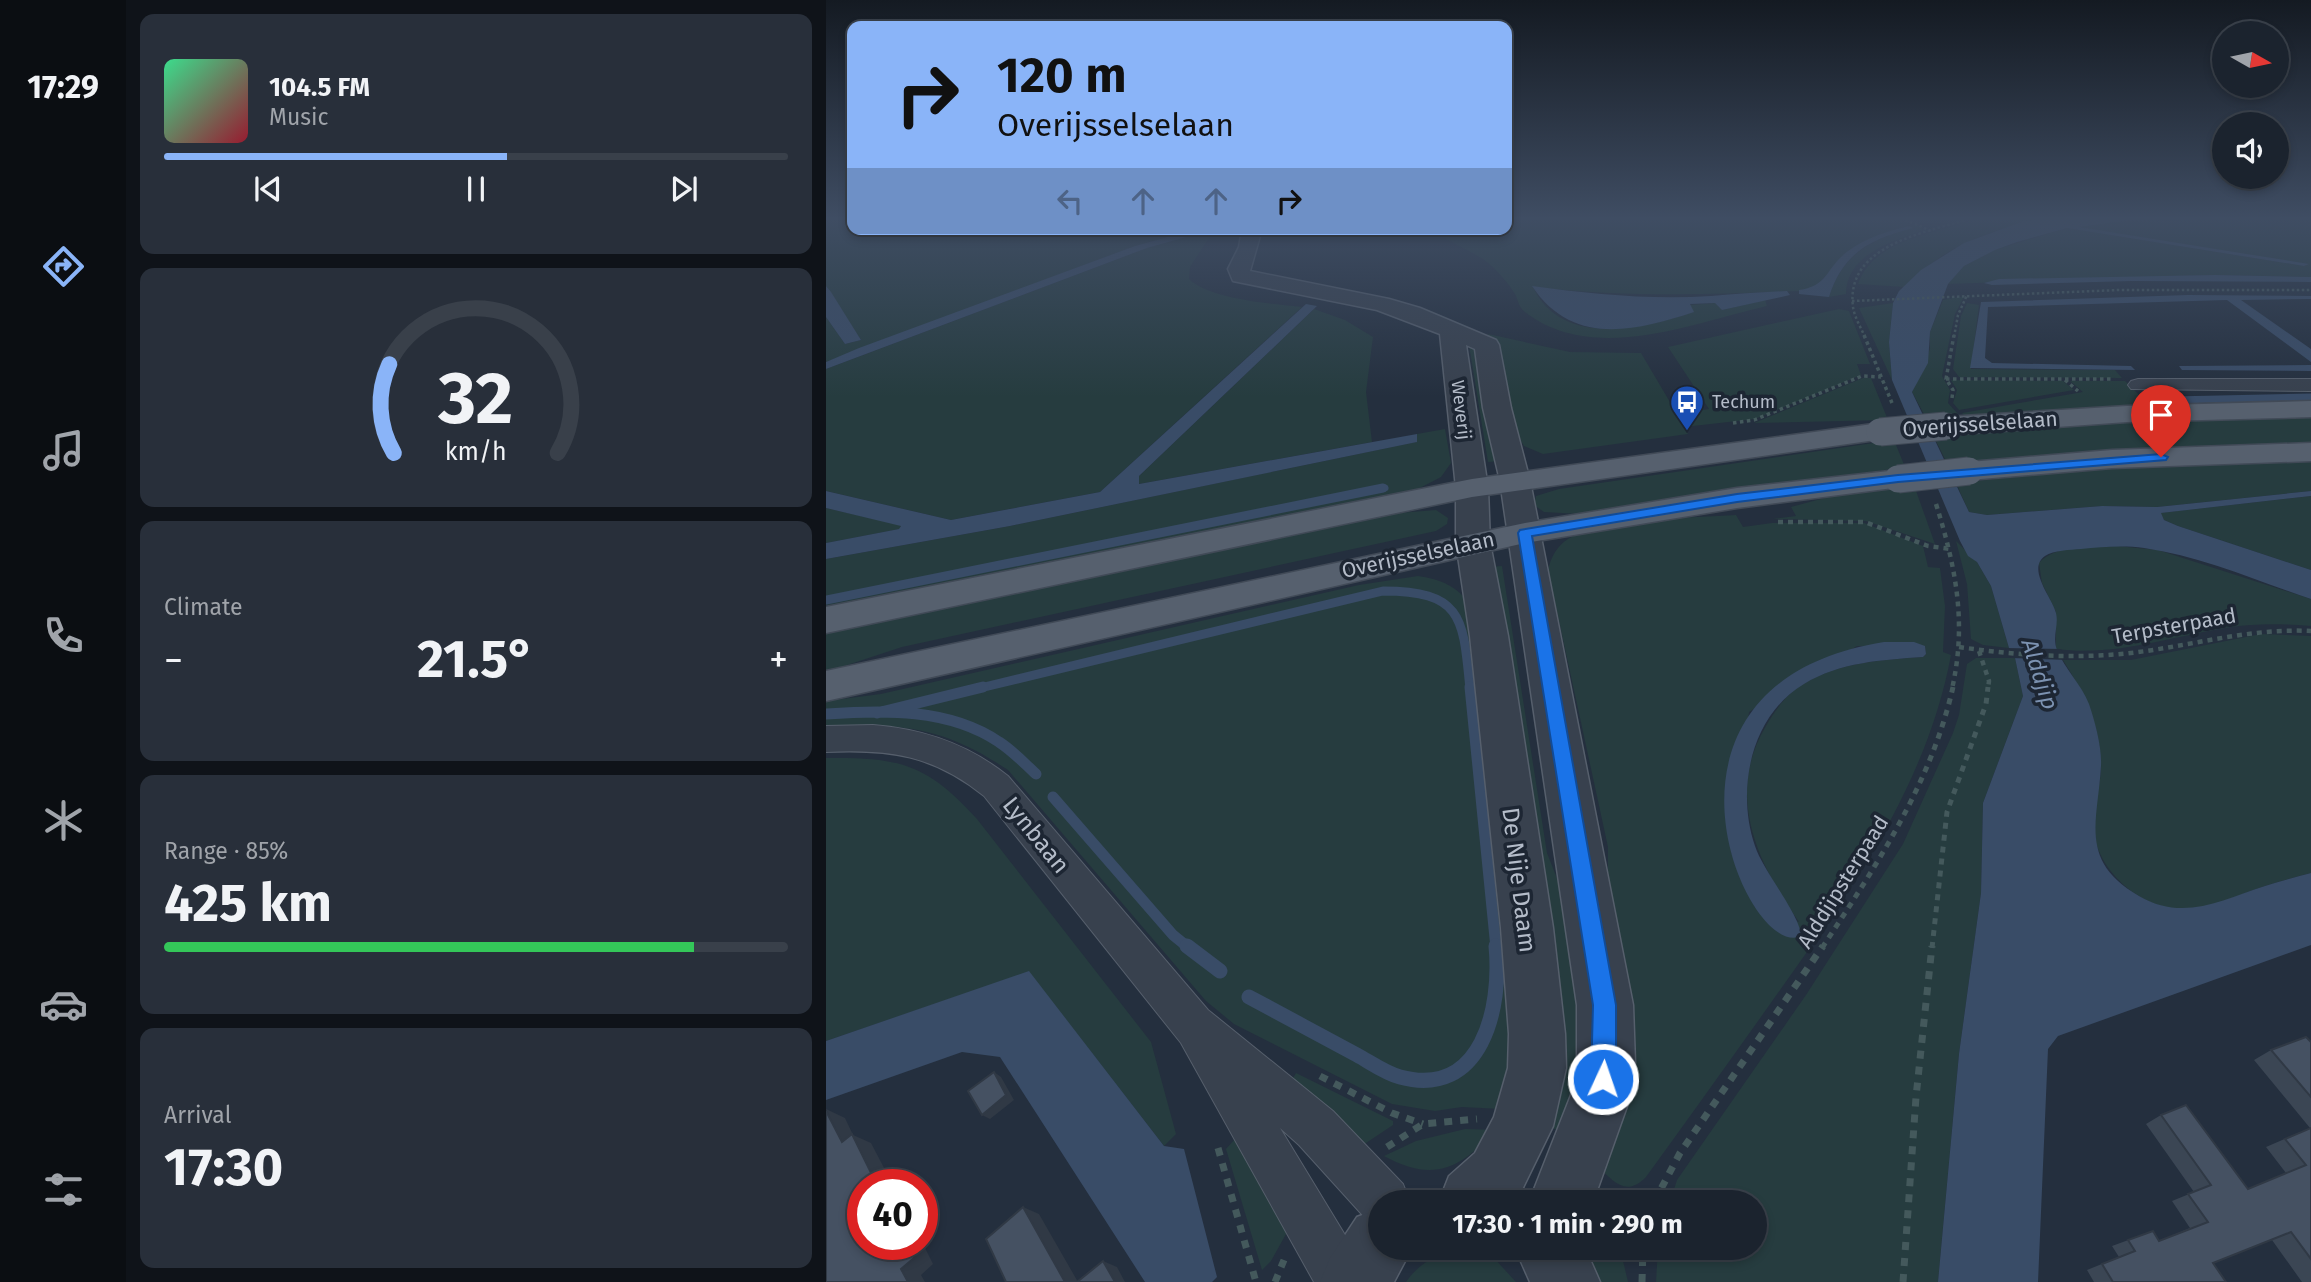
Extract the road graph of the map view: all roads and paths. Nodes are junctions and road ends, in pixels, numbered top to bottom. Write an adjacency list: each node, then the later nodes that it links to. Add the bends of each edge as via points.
1 (1250, 278): 6 (street, via 1381,304)
2 (1856, 278): 5 (path)
3 (2311, 290): 4 (path)
4 (1967, 295): 5 (path); 8 (path, via 1958,315)
5 (1852, 300): 7 (path)
6 (1452, 332): 16 (street, Weverij, via 1487,345); 17 (street, Weverij)
7 (1881, 377): 13 (path, via 1862,376 1754,420); 14 (path)
8 (1946, 379): 9 (path, via 2127,379); 12 (path, via 1953,390)
9 (2138, 385): 10 (street)
10 (2311, 385)
11 (2311, 408): 12 (main road, Overijsselselaan)
12 (1948, 415): 14 (main road, Overijsselselaan, bridge)
13 (1733, 423)
14 (1889, 423): 16 (main road, Overijsselselaan)
15 (2311, 452): 20 (main road, Overijsselselaan, bridge, via 2112,459 1969,471 1737,498)
16 (1515, 481): 17 (main road, Overijsselselaan); 20 (street, Weverij)
17 (1472, 488): 21 (street, Weverij); 23 (main road, Overijsselselaan)
18 (1933, 497): 22 (path, Alddjipsterpaad)
19 (1770, 522): 22 (path, via 1866,522 1928,546)
20 (1525, 533): 21 (main road, Overijsselselaan); 33 (street, via 1605,1005 1606,1063 1601,1095)
21 (1473, 543): 27 (main road, Overijsselselaan); 32 (street, De Nije Daam, via 1489,636 1537,1034 1537,1068 1522,1126 1498,1175)
22 (1951, 549): 25 (path, Alddjipsterpaad, via 1960,596)
23 (826, 620)
24 (2311, 631): 26 (path, Terpsterpaad, via 2252,629 2146,651 2073,656)
25 (1959, 648): 26 (path, Terpsterpaad); 34 (path, Alddjipsterpaad, via 1941,740 1894,839 1677,1158)
26 (1979, 651): 41 (path, via 1989,681 1986,704 1947,812 1916,1097)
27 (826, 686)
28 (826, 739): 29 (street, Lynbaan, via 914,741 975,767 996,786)
29 (1193, 1025): 31 (street, Lynbaan, via 1316,1128); 38 (street, Lynbaan)
30 (1217, 1144): 37 (path)
31 (1374, 1190)
32 (1482, 1190)
33 (1573, 1190)
34 (1660, 1190)
35 (1368, 1260): 39 (street)
36 (1643, 1260): 40 (path)
37 (1256, 1282)
38 (1343, 1282)
39 (1354, 1282)
40 (1642, 1282)
41 (1903, 1282)

